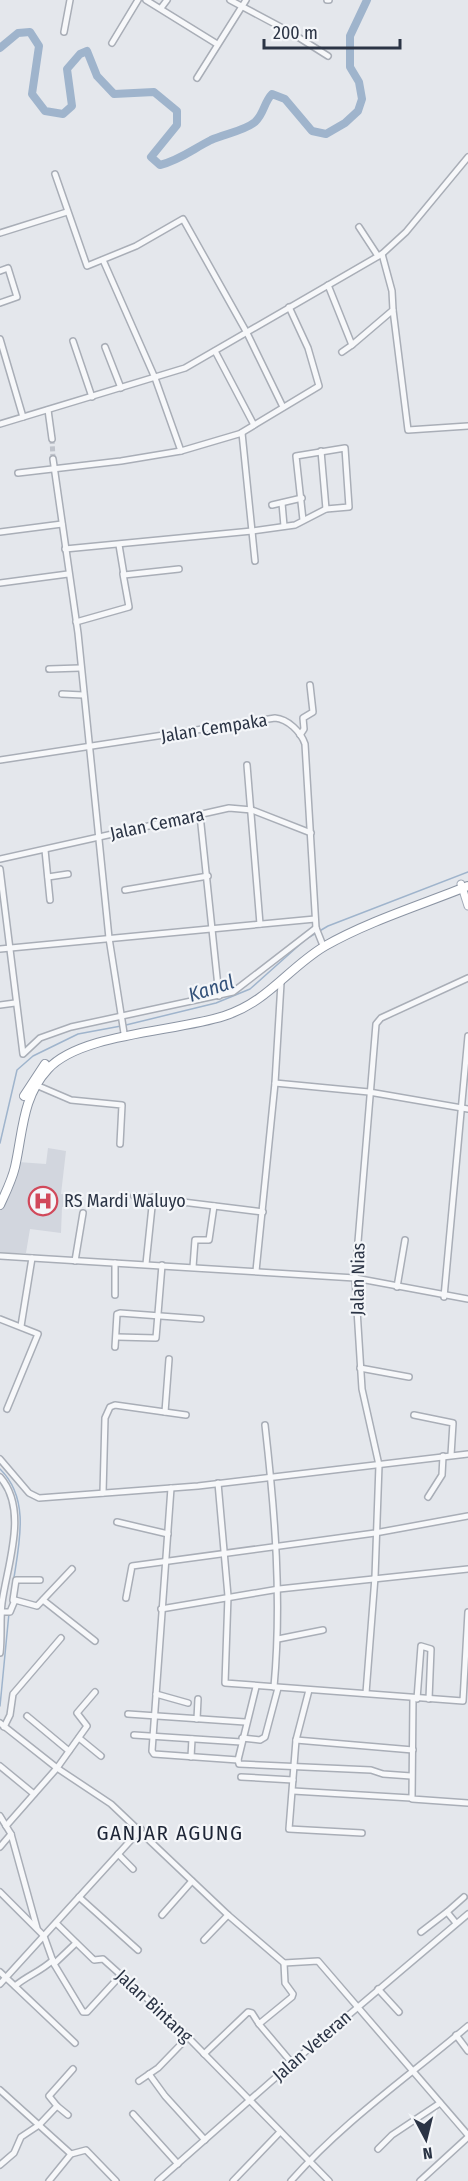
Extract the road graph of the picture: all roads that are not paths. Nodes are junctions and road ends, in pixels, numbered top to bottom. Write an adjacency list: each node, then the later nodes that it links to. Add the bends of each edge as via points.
1 (70, 0): 9 (street)
2 (138, 0): 10 (street)
3 (146, 0): 8 (street)
4 (167, 0): 8 (street)
5 (230, 0): 7 (street)
6 (246, 0): 7 (street)
7 (243, 7): 11 (street); 12 (street)
8 (161, 8): 11 (street)
9 (63, 32)
10 (112, 43)
11 (217, 44): 13 (street)
12 (328, 56)
13 (197, 78)
14 (468, 157): 19 (street, via 406,232)
15 (55, 174): 16 (street)
16 (67, 212): 18 (street); 20 (street, via 84,264)
17 (359, 227): 19 (street)
18 (0, 233)
19 (380, 255): 22 (street); 25 (street, via 392,291)
20 (103, 260): 26 (street, via 183,219); 33 (street)
21 (0, 271): 23 (street, via 8,268 17,297)
22 (328, 285): 24 (street); 29 (street)
23 (0, 303)
24 (289, 307): 26 (street); 36 (street, via 319,383)
25 (393, 310): 29 (street); 41 (street, via 408,430)
26 (246, 333): 31 (street); 36 (street)
27 (0, 339): 38 (street)
28 (73, 341): 35 (street)
29 (352, 345): 32 (street)
30 (105, 347): 34 (street)
31 (215, 351): 33 (street, via 185,368); 40 (street)
32 (342, 352)
33 (155, 378): 34 (street); 44 (street)
34 (121, 388): 35 (street)
35 (92, 397): 37 (street)
36 (283, 407): 40 (street)
37 (48, 410): 38 (street); 43 (street)
38 (23, 417): 39 (street)
39 (0, 424)
40 (254, 425): 42 (street)
41 (468, 426)
42 (241, 433): 44 (street); 56 (street)
43 (52, 439)
44 (181, 451): 47 (street)
45 (321, 451): 49 (street, via 295,456); 52 (street); 52 (street, via 347,450 351,506)
46 (53, 459): 47 (street)
47 (54, 468): 48 (street); 54 (street)
48 (18, 472)
49 (302, 498): 50 (street); 53 (street)
50 (282, 502): 51 (street); 55 (street)
51 (272, 505)
52 (326, 509): 53 (street)
53 (303, 520): 55 (street)
54 (62, 524): 57 (street); 59 (street)
55 (284, 526): 56 (street)
56 (252, 531): 58 (street); 60 (street)
57 (0, 532)
58 (119, 545): 59 (street); 63 (street)
59 (65, 549): 62 (street)
60 (255, 561)
61 (179, 569): 63 (street)
62 (68, 574): 64 (street); 65 (street)
63 (123, 574): 65 (street, via 129,607)
64 (0, 582)
65 (76, 622): 66 (street)
66 (80, 668): 67 (street); 70 (street)
67 (49, 669)
68 (310, 685): 71 (street, via 313,712 303,718)
69 (62, 694): 70 (street)
70 (83, 694): 72 (street)
71 (300, 735): 72 (street, Jalan Cempaka, via 287,721 275,718); 77 (street, via 305,744)
72 (91, 747): 73 (street, Jalan Cempaka); 78 (street)
73 (0, 760)
74 (247, 765): 75 (street)
75 (252, 810): 76 (street, Jalan Cemara, via 229,808); 77 (street, Jalan Cemara); 90 (street)
76 (200, 815): 78 (street, Jalan Cemara); 83 (street)
77 (311, 833): 89 (street)
78 (98, 837): 79 (street, Jalan Cemara); 93 (street)
79 (45, 850): 80 (street, Jalan Cemara); 84 (street)
80 (0, 859)
81 (0, 869): 95 (street)
82 (68, 874): 84 (street)
83 (208, 876): 86 (street); 91 (street)
84 (48, 877): 87 (street)
85 (465, 885): 88 (main road); 94 (highway); 98 (highway, via 343,937 314,954)
86 (125, 890)
87 (50, 900)
88 (468, 906)
89 (315, 919): 90 (street); 92 (street)
90 (260, 924): 91 (street)
91 (211, 929): 93 (street); 99 (street)
92 (316, 930): 94 (street); 99 (street, via 238,989)
93 (109, 938): 95 (street); 102 (street)
94 (322, 942): 104 (highway, via 264,991 243,1003)
95 (8, 948): 96 (street); 100 (street)
96 (0, 949)
97 (468, 978): 108 (street, Jalan Nias, via 377,1023)
98 (281, 983): 104 (highway, via 238,1011 203,1022); 106 (street)
99 (219, 996): 102 (street)
100 (15, 1003): 101 (street); 102 (street, via 23,1054 40,1038 53,1033)
101 (0, 1005)
102 (120, 1018): 103 (street)
103 (124, 1031): 104 (highway); 111 (highway, via 66,1048 37,1073 20,1108 10,1168)
104 (145, 1031): 107 (highway, via 69,1052 46,1070)
105 (468, 1036): 109 (street)
106 (275, 1083): 108 (street); 116 (street)
107 (36, 1085): 110 (street, via 71,1100 122,1105); 114 (highway, via 24,1114 12,1178)
108 (369, 1092): 109 (street); 127 (street, Jalan Nias)
109 (465, 1108): 130 (street)
110 (120, 1144)
111 (0, 1192)
112 (134, 1196): 113 (street)
113 (153, 1197): 115 (street); 123 (street)
114 (0, 1205)
115 (214, 1206): 116 (street); 125 (street, via 209,1239 195,1240)
116 (263, 1212): 126 (street)
117 (83, 1213): 121 (street)
118 (405, 1240): 128 (street)
119 (0, 1256): 120 (street)
120 (32, 1258): 121 (street); 135 (street)
121 (75, 1261): 122 (street)
122 (115, 1263): 123 (street); 129 (street)
123 (146, 1264): 124 (street)
124 (162, 1265): 125 (street); 132 (street)
125 (193, 1267): 126 (street)
126 (256, 1271): 127 (street)
127 (355, 1278): 128 (street); 139 (street, Jalan Nias)
128 (397, 1287): 130 (street)
129 (115, 1295)
130 (444, 1297): 131 (street)
131 (468, 1299)
132 (158, 1316): 133 (street); 136 (street, via 156,1339); 136 (street, via 120,1312)
133 (201, 1318)
134 (0, 1319): 135 (street)
135 (21, 1326): 141 (street, via 39,1334)
136 (117, 1337): 137 (street)
137 (115, 1347)
138 (169, 1359): 142 (street)
139 (360, 1368): 140 (street); 150 (street, Jalan Nias)
140 (409, 1377)
141 (7, 1409)
142 (165, 1412): 143 (street); 155 (street, via 115,1406 107,1410)
143 (186, 1415)
144 (414, 1415): 147 (street, via 453,1423)
145 (265, 1425): 152 (street)
146 (468, 1454): 147 (street)
147 (451, 1455): 148 (street)
148 (443, 1456): 150 (street); 156 (street, via 442,1475)
149 (0, 1459): 155 (street, via 36,1497)
150 (379, 1465): 152 (street); 159 (street, Jalan Nias)
151 (0, 1477): 174 (street, via 9,1491 13,1517)
152 (271, 1477): 153 (street); 161 (street)
153 (218, 1483): 154 (street); 162 (street)
154 (171, 1488): 155 (street); 160 (street)
155 (103, 1493)
156 (428, 1497)
157 (468, 1516): 159 (street)
158 (117, 1522): 160 (street)
159 (375, 1533): 161 (street); 166 (street, Jalan Nias)
160 (168, 1534): 163 (street)
161 (278, 1546): 162 (street); 168 (street)
162 (226, 1554): 163 (street); 169 (street)
163 (166, 1562): 170 (street, via 130,1566); 173 (street)
164 (72, 1569): 172 (street)
165 (468, 1569): 166 (street)
166 (375, 1577): 168 (street); 187 (street, Jalan Nias)
167 (40, 1580): 171 (street, via 16,1580)
168 (279, 1589): 169 (street); 179 (street)
169 (228, 1596): 173 (street); 183 (street, via 224,1682)
170 (126, 1598)
171 (13, 1600): 172 (street, via 36,1607); 174 (street)
172 (43, 1600): 181 (street)
173 (161, 1609): 188 (street)
174 (4, 1612): 176 (street)
175 (468, 1612): 180 (street)
176 (1, 1625): 182 (street)
177 (323, 1630): 179 (street)
178 (61, 1638): 198 (street, via 13,1694 10,1715)
179 (278, 1639): 184 (street)
180 (467, 1639): 191 (street, via 464,1701)
181 (94, 1641)
182 (0, 1653)
183 (256, 1687): 184 (street); 197 (street)
184 (276, 1688): 185 (street); 203 (street, via 265,1737)
185 (309, 1690): 187 (street); 204 (street)
186 (95, 1692): 201 (street, via 78,1712 87,1725)
187 (366, 1693): 189 (street)
188 (156, 1694): 192 (street); 195 (street)
189 (415, 1698): 191 (street); 191 (street, via 421,1646 431,1649); 205 (street)
190 (198, 1699): 196 (street)
191 (429, 1699)
192 (188, 1703)
193 (128, 1714): 195 (street)
194 (27, 1716): 206 (street)
195 (154, 1716): 196 (street); 200 (street)
196 (197, 1719): 197 (street)
197 (245, 1722): 203 (street)
198 (2, 1725): 212 (street)
199 (134, 1734): 200 (street)
200 (153, 1735): 202 (street); 208 (street, via 153,1754)
201 (79, 1737): 206 (street); 207 (street)
202 (192, 1739): 203 (street); 208 (street)
203 (242, 1740): 209 (street)
204 (296, 1740): 205 (street); 211 (street)
205 (413, 1750): 213 (street)
206 (69, 1751): 212 (street)
207 (101, 1756)
208 (191, 1757): 209 (street)
209 (238, 1760): 211 (street, via 247,1766)
210 (0, 1766): 217 (street)
211 (294, 1767): 213 (street); 215 (street)
212 (57, 1768): 217 (street); 222 (street, via 107,1800)
213 (411, 1776): 218 (street)
214 (241, 1778): 215 (street)
215 (293, 1780): 216 (street)
216 (293, 1791): 218 (street); 223 (street, via 291,1830)
217 (34, 1794): 221 (street)
218 (411, 1798): 219 (street)
219 (468, 1803)
220 (0, 1816): 221 (street)
221 (6, 1826): 224 (street)
222 (141, 1829): 226 (street); 228 (street)
223 (362, 1833)
224 (11, 1834): 225 (street); 238 (street)
225 (0, 1847)
226 (118, 1854): 227 (street); 230 (street)
227 (133, 1869)
228 (192, 1881): 234 (street); 235 (street)
229 (0, 1892): 238 (street)
230 (79, 1897): 236 (street); 243 (street)
231 (464, 1898): 232 (street)
232 (447, 1912): 237 (street); 239 (street)
233 (468, 1914): 237 (street, Jalan Veteran)
234 (162, 1915)
235 (228, 1915): 241 (street); 245 (street)
236 (56, 1923): 240 (street); 242 (street, Jalan Bintang)
237 (456, 1923): 251 (street, Jalan Veteran)
238 (37, 1928): 240 (street)
239 (421, 1932)
240 (44, 1936): 244 (street); 248 (street)
241 (204, 1940)
242 (76, 1943): 244 (street); 247 (street, Jalan Bintang, via 94,1960 104,1959)
243 (138, 1950)
244 (53, 1962): 247 (street, via 84,2012); 250 (street)
245 (284, 1963): 252 (street, via 318,1961); 254 (street, via 285,1983 293,1996)
246 (0, 1971): 248 (street)
247 (121, 1975): 257 (street, Jalan Bintang)
248 (6, 1978): 249 (street); 250 (street)
249 (0, 1984)
250 (15, 1986): 258 (street)
251 (378, 1989): 252 (street, Jalan Veteran); 253 (street)
252 (358, 2006): 261 (street, Jalan Veteran); 263 (street)
253 (399, 2012)
254 (259, 2024): 260 (street, via 248,2012); 261 (street)
255 (468, 2025): 256 (street)
256 (456, 2036): 259 (street); 263 (street)
257 (188, 2037): 260 (street, Jalan Bintang); 264 (street)
258 (75, 2043)
259 (468, 2051)
260 (204, 2054): 267 (street, Jalan Bintang)
261 (292, 2063): 267 (street, Jalan Veteran)
262 (73, 2069): 269 (street, via 49,2096)
263 (413, 2072): 268 (street); 278 (street, via 361,2111)
264 (149, 2074): 265 (street); 275 (street)
265 (139, 2081)
266 (0, 2090): 272 (street)
267 (249, 2100): 273 (street, Jalan Bintang); 275 (street, Jalan Veteran)
268 (440, 2103): 274 (street); 276 (street)
269 (57, 2106): 271 (street); 272 (street)
270 (133, 2114): 279 (street)
271 (68, 2115)
272 (39, 2125): 277 (street); 280 (street, via 21,2137 14,2153)
273 (280, 2132): 278 (street, Jalan Bintang); 284 (street)
274 (468, 2136): 287 (street)
275 (205, 2140): 279 (street, Jalan Veteran)
276 (378, 2149)
277 (71, 2154): 281 (street); 282 (street, via 90,2151)
278 (309, 2160): 285 (street); 286 (street, Jalan Bintang)
279 (178, 2164): 283 (street, Jalan Veteran)
280 (0, 2165)
281 (50, 2181)
282 (116, 2181)
283 (159, 2181)
284 (233, 2181)
285 (291, 2181)
286 (329, 2181)
287 (420, 2181)

